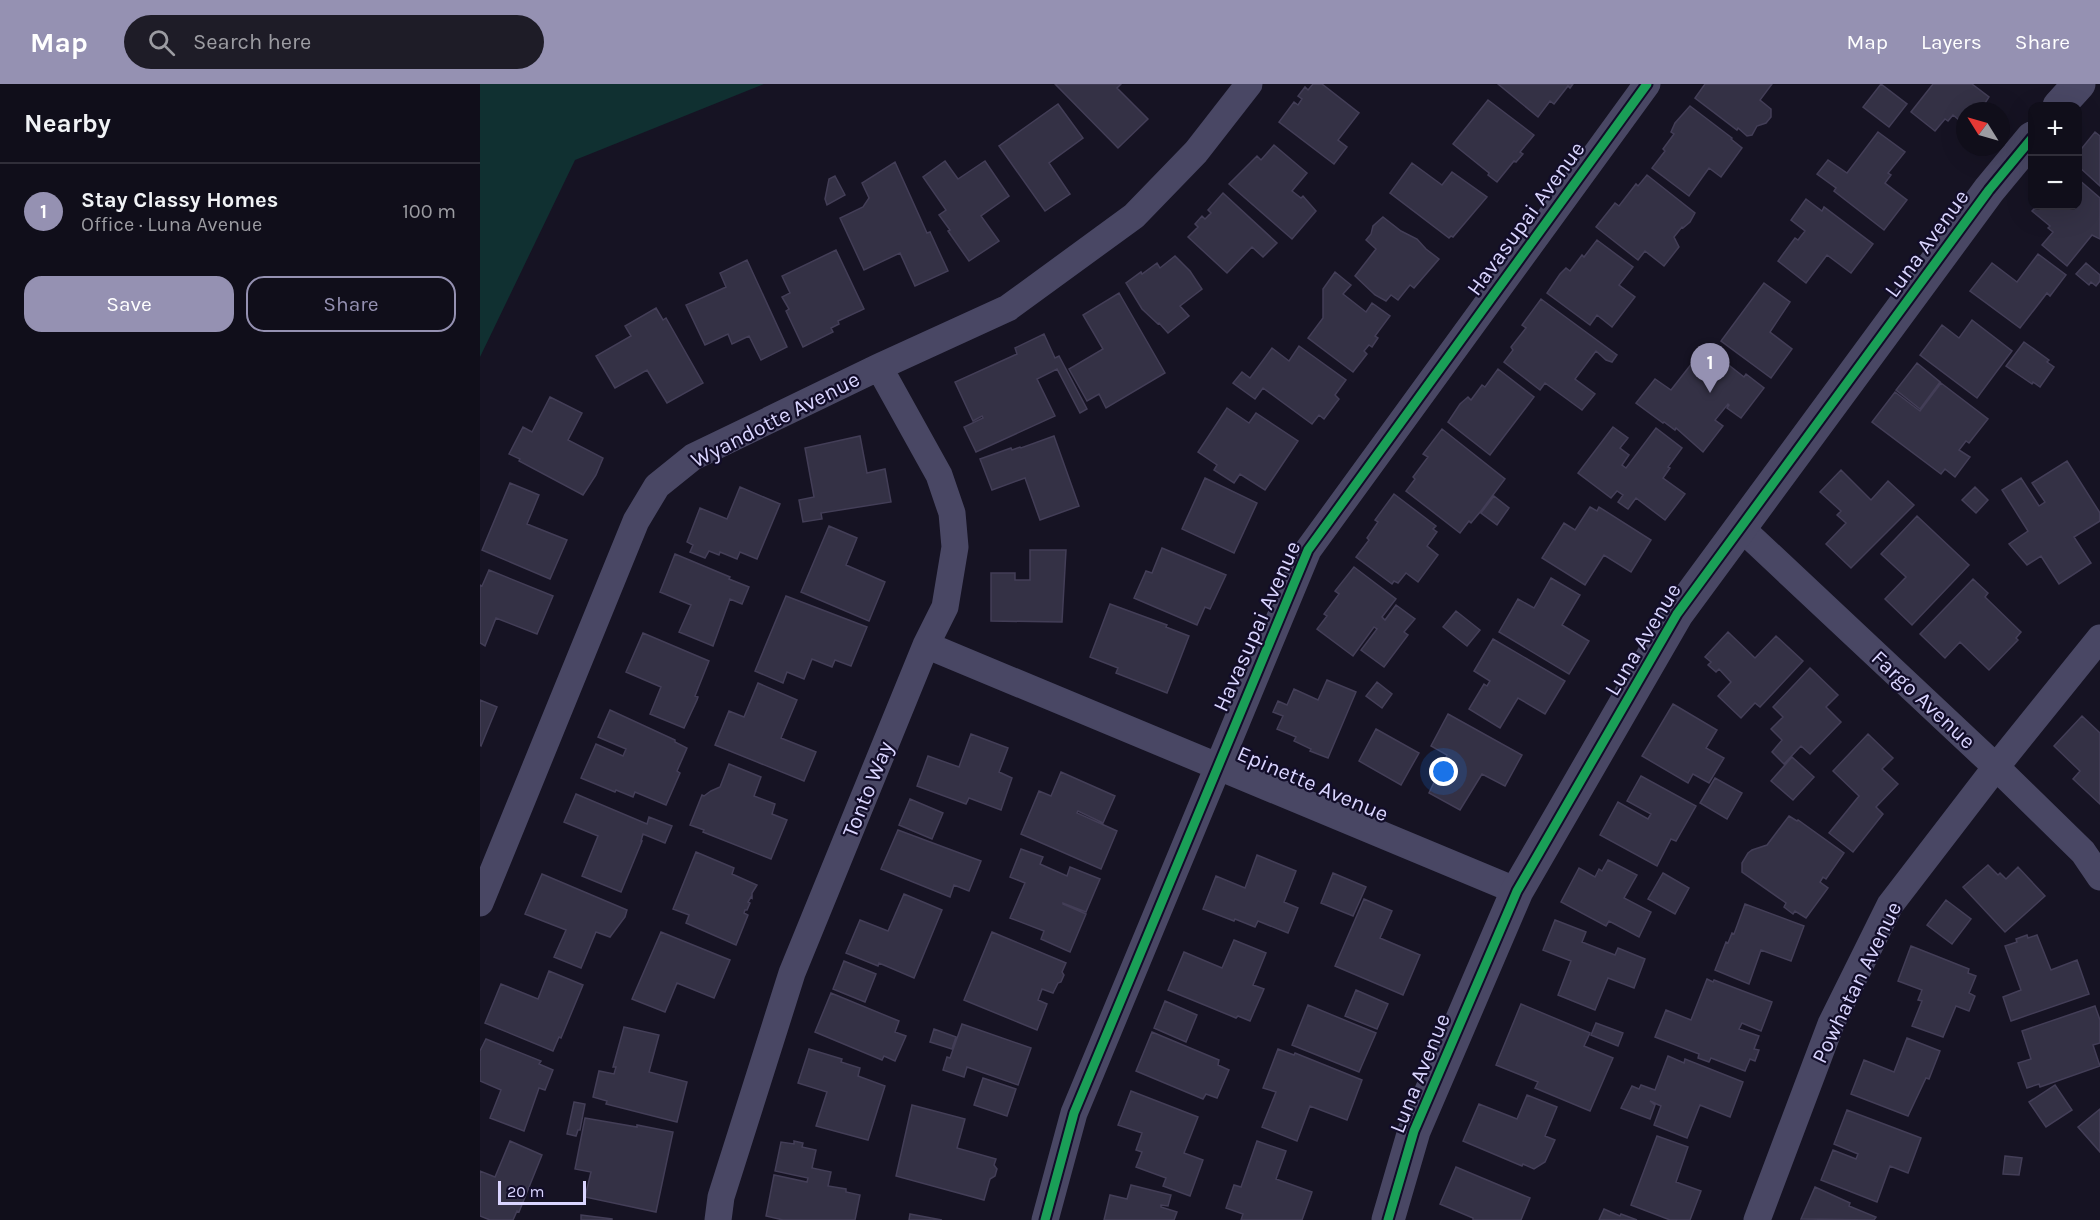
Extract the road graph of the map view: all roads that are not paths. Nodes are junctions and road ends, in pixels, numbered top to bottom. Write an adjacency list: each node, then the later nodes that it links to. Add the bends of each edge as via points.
1 (1250, 84): 6 (street, Wyandotte Avenue, via 1196,152 1134,216 1008,308)
2 (1647, 84): 10 (street, Havasupai Avenue, via 1308,550)
3 (2079, 84): 4 (street)
4 (2063, 102)
5 (2028, 143): 7 (street, Luna Avenue)
6 (879, 366): 9 (street, Tonto Way, via 939,475 952,513 955,547 945,607); 14 (street, Wyandotte Avenue, via 693,457 657,486 636,521)
7 (1740, 527): 11 (street, Fargo Avenue); 13 (street, Luna Avenue, via 1677,614)
8 (2100, 638): 11 (street, Powhatan Avenue)
9 (926, 645): 10 (street, Epinette Avenue); 15 (street, Tonto Way, via 792,973)
10 (1217, 764): 13 (street, Epinette Avenue); 16 (street, Havasupai Avenue, via 1074,1113)
11 (1996, 767): 12 (street, Fargo Avenue, via 2083,852); 18 (street, Powhatan Avenue, via 1890,905 1831,1024)
12 (2100, 877)
13 (1517, 891): 17 (street, Luna Avenue, via 1414,1131)
14 (480, 903)
15 (718, 1220)
16 (1045, 1220)
17 (1388, 1220)
18 (1757, 1220)

